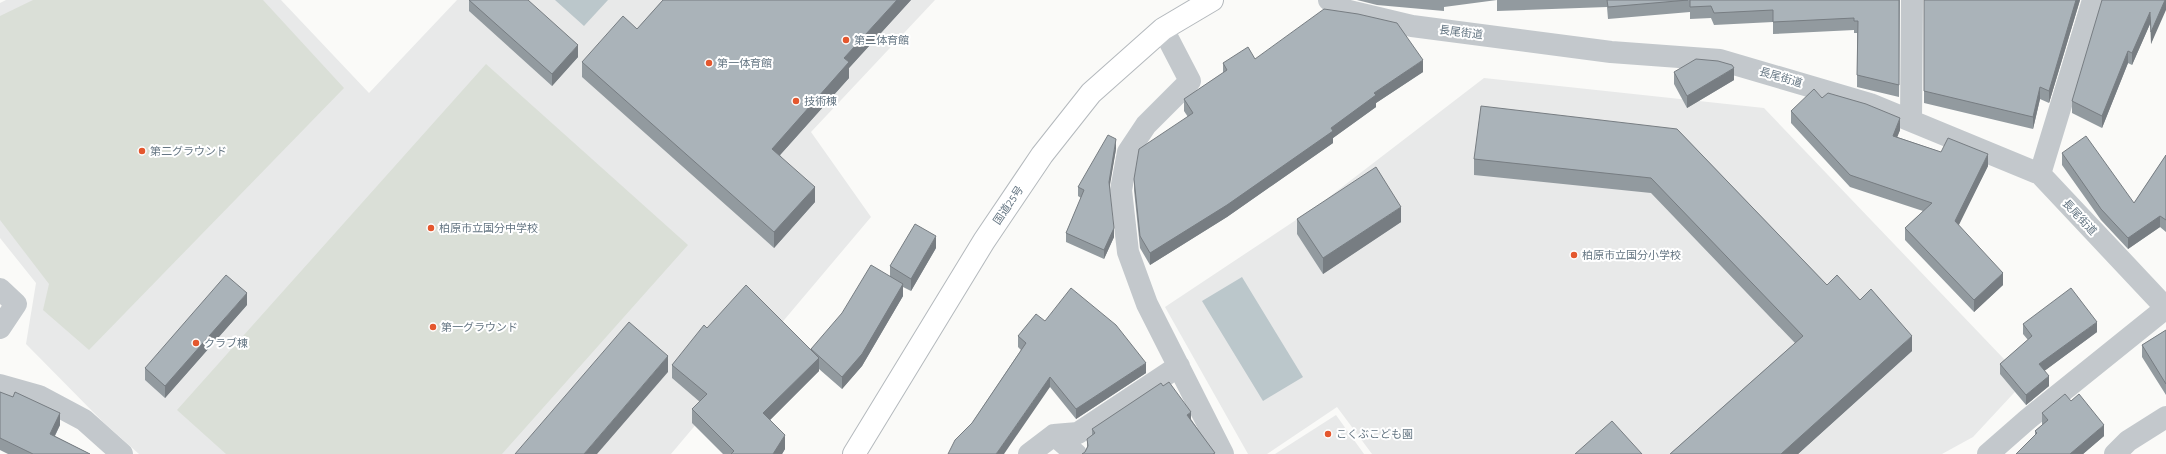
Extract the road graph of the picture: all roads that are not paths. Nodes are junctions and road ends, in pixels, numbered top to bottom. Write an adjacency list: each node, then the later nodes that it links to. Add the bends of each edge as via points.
1 (1212, 0): 5 (highway, 国道25号)
2 (1329, 0): 6 (street, 長尾街道, via 1341,9 1412,26 1611,52 1720,60 1870,104)
3 (1912, 0): 6 (street)
4 (2093, 0): 7 (street)
5 (1163, 29): 11 (street, via 1190,81 1146,125 1128,152 1121,190 1128,252 1147,304); 18 (highway, 国道25号, via 1091,93 1042,155 984,241)
6 (1911, 120): 7 (street, 長尾街道)
7 (2040, 174): 9 (street, 長尾街道)
8 (0, 289): 10 (street, via 16,304)
9 (2166, 308): 22 (street)
10 (0, 328)
11 (1178, 366): 15 (street, via 1078,433); 21 (street)
12 (0, 385): 14 (street, via 39,396)
13 (2166, 417): 23 (street, via 2128,441)
14 (84, 420): 16 (street); 17 (street)
15 (1054, 434): 19 (street); 20 (street)
16 (104, 454)
17 (122, 454)
18 (854, 454)
19 (1029, 454)
20 (1076, 454)
21 (1223, 454)
22 (1988, 454)
23 (2115, 454)

